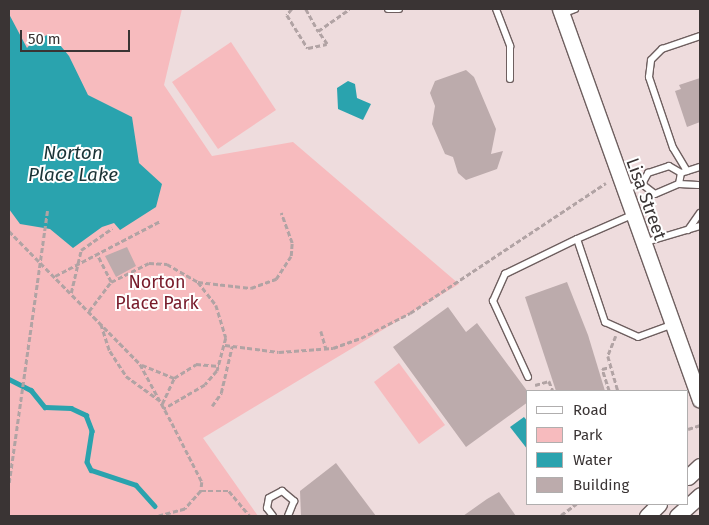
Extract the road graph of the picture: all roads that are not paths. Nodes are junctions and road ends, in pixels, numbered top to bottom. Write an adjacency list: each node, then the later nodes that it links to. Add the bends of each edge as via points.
1 (388, 9): 2 (lane)
2 (399, 9)
3 (496, 9): 6 (lane, via 510,46)
4 (566, 11): 12 (street, Lisa Street)
5 (700, 36): 8 (lane, via 662,50 651,60 648,77)
6 (510, 79)
7 (700, 167): 8 (lane)
8 (684, 172): 9 (lane, via 668,166 648,173); 10 (lane)
9 (642, 184): 10 (lane, via 655,194); 12 (lane)
10 (679, 184): 11 (lane)
11 (698, 185)
12 (622, 189): 14 (street, Lisa Street)
13 (700, 213): 16 (lane)
14 (632, 215): 17 (lane); 18 (street, Lisa Street)
15 (700, 227): 16 (lane)
16 (688, 230): 18 (lane)
17 (577, 239): 19 (lane, via 605,322 638,337); 20 (lane, via 505,274 494,301)
18 (642, 243): 19 (street, Lisa Street)
19 (671, 325): 21 (street, Lisa Street)
20 (528, 377)
21 (700, 400)
22 (700, 466): 23 (street)
23 (689, 477)
24 (700, 495): 29 (street)
25 (658, 505): 28 (street)
26 (273, 516): 27 (lane, via 267,508 269,498 282,491 294,501)
27 (288, 516)
28 (647, 516)
29 (677, 516)

